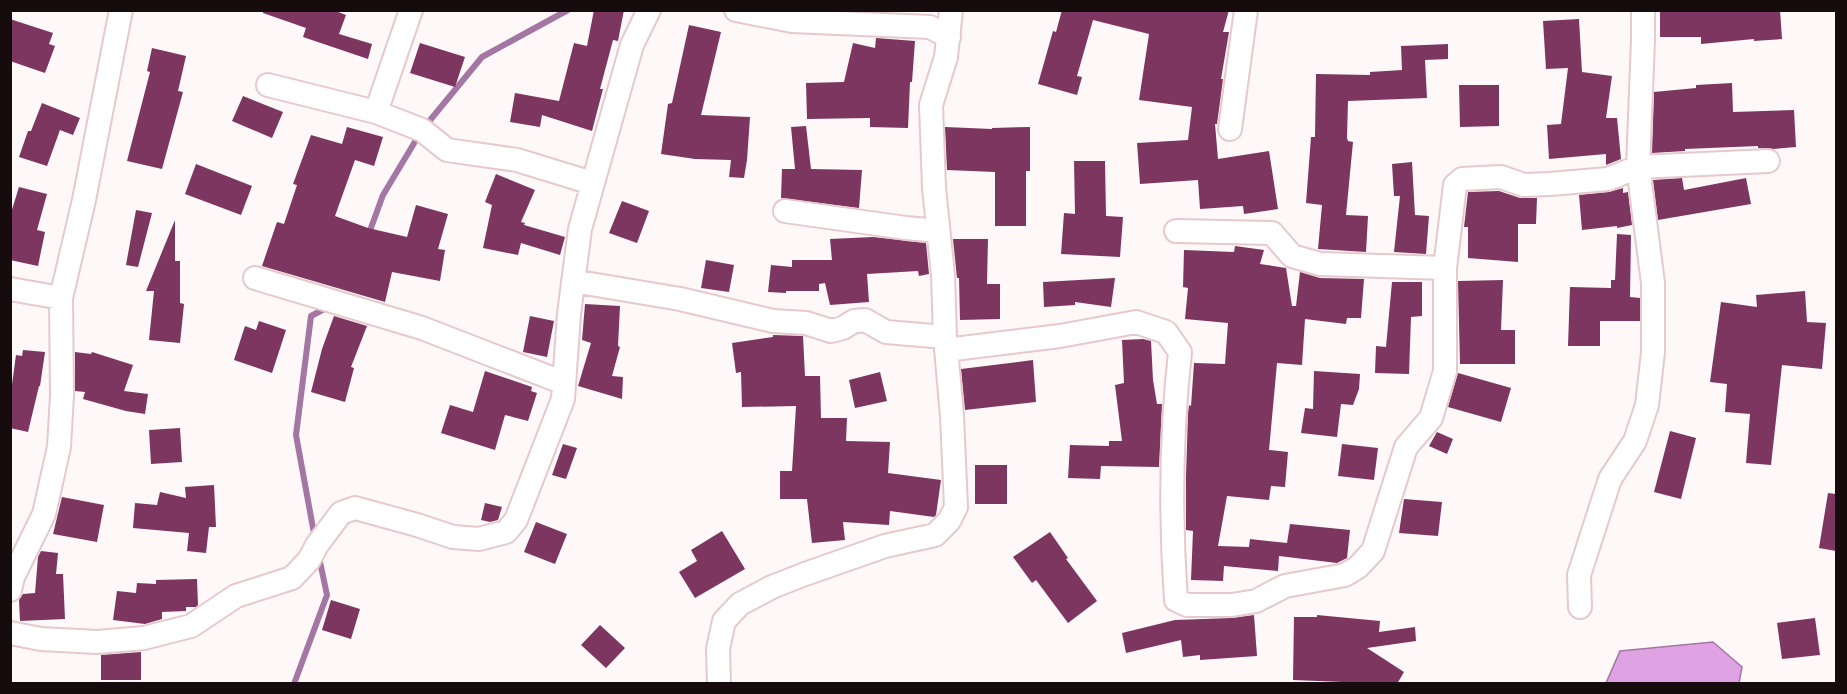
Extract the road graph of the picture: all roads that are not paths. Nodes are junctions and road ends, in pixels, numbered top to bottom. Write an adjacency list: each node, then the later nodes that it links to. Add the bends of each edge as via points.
1 (121, 10): 22 (street)
2 (411, 10): 10 (street)
3 (649, 10): 14 (street, via 632,45)
4 (736, 10): 8 (street, via 792,21 930,27)
5 (951, 10): 8 (street)
6 (1246, 10): 11 (street)
7 (1643, 10): 13 (street)
8 (949, 37): 16 (street, via 931,105)
9 (268, 85): 10 (street)
10 (376, 112): 14 (street, via 422,130 447,150 517,160)
11 (1230, 129)
12 (1768, 161): 13 (street)
13 (1638, 167): 18 (street, via 1608,179 1550,184 1524,185 1501,177 1462,179 1455,185); 26 (street, via 1653,283 1653,352 1647,405 1635,441 1610,479 1579,575)
14 (592, 183): 20 (street, via 580,229)
15 (785, 211): 16 (street)
16 (939, 231): 23 (street)
17 (1176, 231): 18 (street, via 1272,233 1292,256 1320,264)
18 (1445, 268): 23 (street, via 1445,371 1431,418 1406,447 1373,551 1344,575 1285,586 1256,601 1232,605 1187,605 1176,600 1172,522 1180,352 1166,332 1136,322 1060,336)
19 (255, 278): 24 (street, via 422,328)
20 (573, 282): 23 (street, via 681,299 831,331 865,320 886,332); 24 (street)
21 (10, 289): 22 (street)
22 (61, 298): 25 (street, via 58,447 44,514)
23 (945, 343): 28 (street, via 956,485 956,507 949,521 935,535 885,546 805,574 740,604 724,621 718,649)
24 (564, 382): 27 (street, via 563,399 516,520 506,532 479,539 453,537 355,508 341,513 292,578 236,596 191,626 144,638 97,642)
25 (10, 590)
26 (1580, 607)
27 (10, 633)
28 (719, 684)

